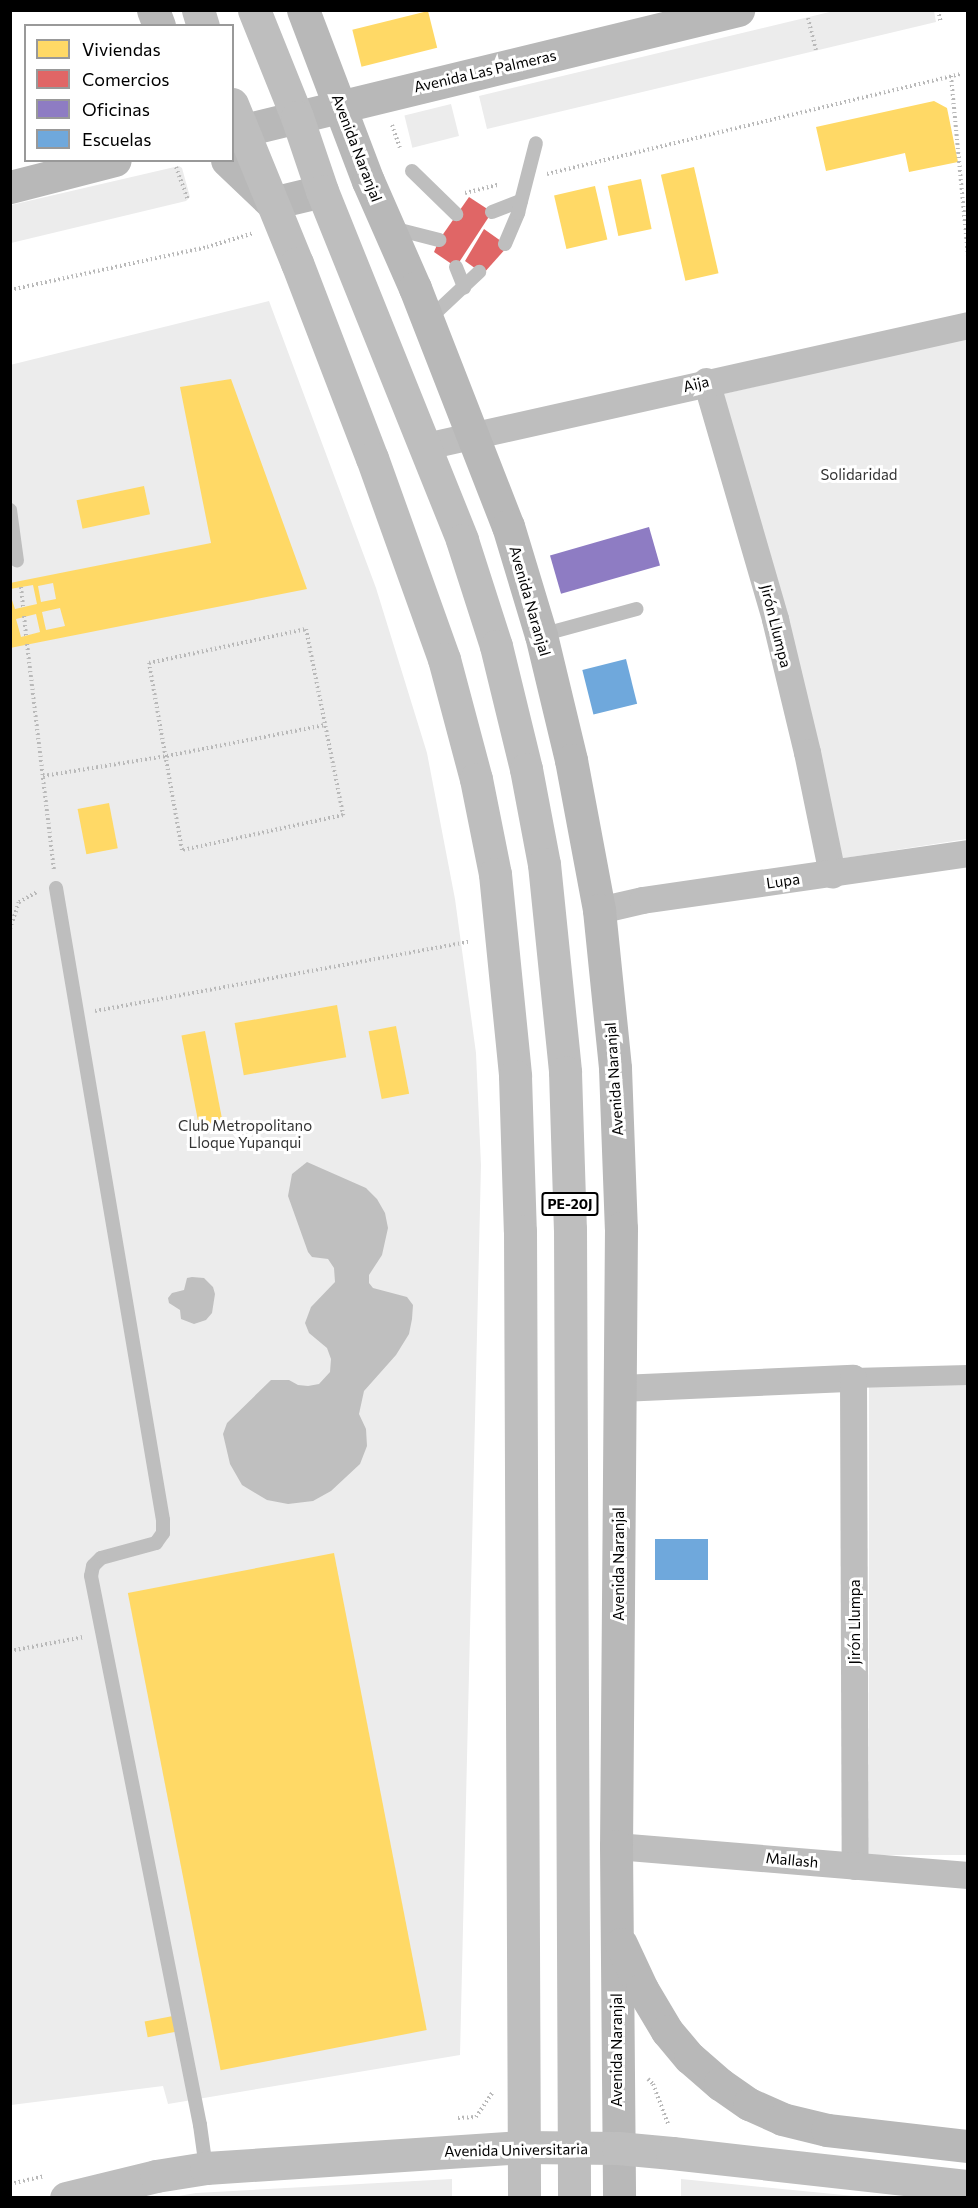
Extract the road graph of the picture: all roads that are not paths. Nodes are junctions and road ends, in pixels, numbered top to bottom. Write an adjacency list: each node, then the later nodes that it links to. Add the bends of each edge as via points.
1 (254, 10): 5 (main road, PE-20J)
2 (303, 10): 4 (main road, Avenida Naranjal)
3 (738, 10): 4 (main road, Avenida Las Palmeras)
4 (341, 106): 5 (main road, Avenida Las Palmeras); 17 (main road, Avenida Naranjal)
5 (297, 117): 6 (main road, Avenida Las Palmeras); 12 (main road, PE-20J)
6 (236, 122): 14 (main road, PE-20J)
7 (536, 142): 13 (lane)
8 (107, 162): 11 (main road)
9 (229, 162): 14 (main road)
10 (412, 171): 16 (lane)
11 (10, 187)
12 (322, 191): 14 (main road); 27 (main road, PE-20J)
13 (521, 201): 15 (lane); 19 (lane)
14 (272, 202): 44 (main road, PE-20J, via 368,448 444,659 476,779 495,874 515,1076 520,1230)
15 (492, 212)
16 (456, 214)
17 (387, 226): 18 (lane); 23 (main road, Avenida Naranjal)
18 (440, 240)
19 (505, 244)
20 (456, 267): 22 (lane)
21 (480, 272): 22 (lane)
22 (464, 287): 23 (lane)
23 (427, 320): 26 (main road, Avenida Naranjal)
24 (968, 326): 25 (street, Aija)
25 (706, 381): 26 (street, Aija); 33 (street, Jirón Llumpa, via 775,619)
26 (472, 435): 27 (street, Aija); 31 (main road, Avenida Naranjal, via 508,526)
27 (426, 446): 45 (main road, PE-20J, via 496,646 526,769 544,864 565,1072 570,1229)
28 (10, 510): 29 (lane)
29 (17, 561)
30 (637, 609): 31 (lane)
31 (541, 635): 35 (main road, Avenida Naranjal, via 571,760)
32 (968, 853): 33 (street, Lupa)
33 (831, 874): 35 (street, Lupa, via 642,900)
34 (56, 888): 47 (lane, via 163,1520 163,1533 156,1543 101,1558 93,1566 91,1576)
35 (599, 910): 38 (main road, Avenida Naranjal, via 615,1068 621,1228)
36 (968, 1375): 37 (street)
37 (853, 1378): 38 (street); 40 (street, Jirón Llumpa)
38 (620, 1388): 39 (main road, Avenida Naranjal)
39 (616, 1846): 40 (street, Mallash); 42 (main road, Avenida Naranjal)
40 (855, 1866): 41 (street, Mallash)
41 (968, 1875)
42 (616, 1934): 43 (main road, via 667,2031 690,2058 749,2104 782,2119 827,2130); 46 (main road, Avenida Naranjal)
43 (968, 2146)
44 (524, 2147): 45 (main road, Avenida Universitaria); 47 (main road, Avenida Universitaria); 50 (main road, PE-20J)
45 (573, 2147): 46 (main road, Avenida Universitaria); 51 (main road, PE-20J)
46 (618, 2148): 48 (main road, Avenida Universitaria); 52 (main road, Avenida Naranjal)
47 (206, 2168): 49 (main road, Avenida Universitaria)
48 (968, 2186)
49 (66, 2198)
50 (524, 2198)
51 (574, 2198)
52 (619, 2198)

